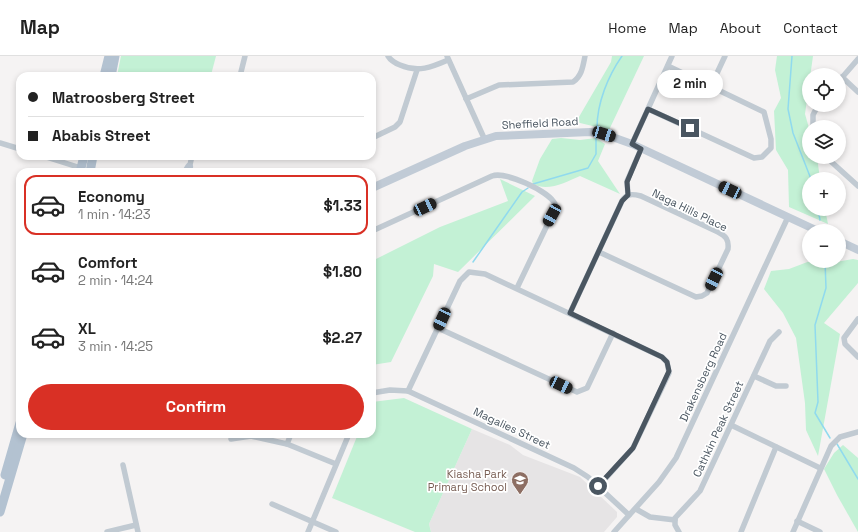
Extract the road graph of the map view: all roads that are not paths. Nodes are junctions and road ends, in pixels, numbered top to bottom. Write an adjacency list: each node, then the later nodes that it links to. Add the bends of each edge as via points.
1 (109, 56): 12 (main road)
2 (115, 56): 13 (main road)
3 (245, 56): 14 (street)
4 (388, 56): 11 (street, via 399,64)
5 (585, 56): 19 (street, via 579,76 572,82 499,86)
6 (672, 56): 10 (street)
7 (726, 56): 17 (street)
8 (448, 58): 11 (street); 19 (street)
9 (858, 59): 15 (street)
10 (668, 66): 17 (street); 20 (street)
11 (417, 70): 21 (street, via 400,122 396,127)
12 (105, 72)
13 (112, 72)
14 (241, 72)
15 (846, 72)
16 (846, 83): 18 (street)
17 (711, 86): 20 (street, via 764,112 771,139 771,148 766,154 758,158 747,156)
18 (858, 92)
19 (466, 99): 22 (street)
20 (648, 109): 24 (street)
21 (376, 136)
22 (484, 138): 24 (street, Sheffield Road, via 575,131 604,134); 30 (street, Sheffield Road)
23 (0, 144): 25 (street)
24 (632, 144): 26 (street, Sheffield Road)
25 (16, 148)
26 (641, 149): 32 (street, via 627,182); 33 (street, Sheffield Road)
27 (54, 160): 29 (street)
28 (834, 164): 31 (street)
29 (75, 168)
30 (376, 186)
31 (858, 186)
32 (628, 195): 38 (street, via 622,201); 38 (street, Naga Hills Place, via 641,196 718,232 727,239 728,250 707,293 696,296)
33 (788, 217): 34 (street, Sheffield Road); 67 (street, Drakensberg Road, via 681,447 659,482)
34 (803, 224)
35 (376, 229): 39 (street, via 492,176 509,176 549,196 555,204)
36 (846, 244): 37 (street)
37 (858, 250)
38 (599, 252): 40 (street)
39 (517, 288): 40 (street); 42 (street, via 485,274 469,272 460,281)
40 (570, 313): 44 (street)
41 (858, 320): 45 (street, via 844,338 849,350)
42 (438, 328): 44 (street, via 578,392 587,388); 48 (street)
43 (779, 332): 46 (street, Cathkin Peak Street, via 771,339)
44 (613, 333): 64 (street, via 662,357 667,362 669,373 633,448)
45 (858, 357)
46 (754, 376): 47 (street, via 776,386); 50 (street, Cathkin Peak Street)
47 (786, 386)
48 (408, 391): 49 (street, Magalies Street); 64 (street, Magalies Street, via 574,468)
49 (376, 392)
50 (731, 426): 60 (street); 70 (street, Cathkin Peak Street, via 700,492)
51 (858, 432): 63 (street, via 845,435 833,442)
52 (16, 436): 65 (main road)
53 (22, 438): 68 (main road)
54 (238, 438): 58 (street)
55 (260, 438): 59 (street)
56 (289, 438): 59 (street)
57 (346, 438): 61 (street)
58 (231, 439)
59 (287, 444): 61 (street)
60 (776, 447): 63 (street); 80 (street)
61 (336, 464): 72 (street)
62 (123, 465): 73 (street)
63 (820, 468): 71 (street)
64 (598, 486): 69 (street, Magalies Street)
65 (0, 494)
66 (272, 504): 72 (street)
67 (636, 509): 69 (street, Drakensberg Road); 70 (street, via 650,517)
68 (0, 512)
69 (629, 515): 78 (street, Drakensberg Road)
70 (675, 520): 79 (street)
71 (797, 521): 81 (street); 82 (street)
72 (312, 522): 76 (street); 77 (street)
73 (136, 525): 74 (street); 75 (street)
74 (107, 532)
75 (138, 532)
76 (308, 532)
77 (336, 532)
78 (614, 532)
79 (679, 532)
80 (741, 532)
81 (793, 532)
82 (820, 532)

